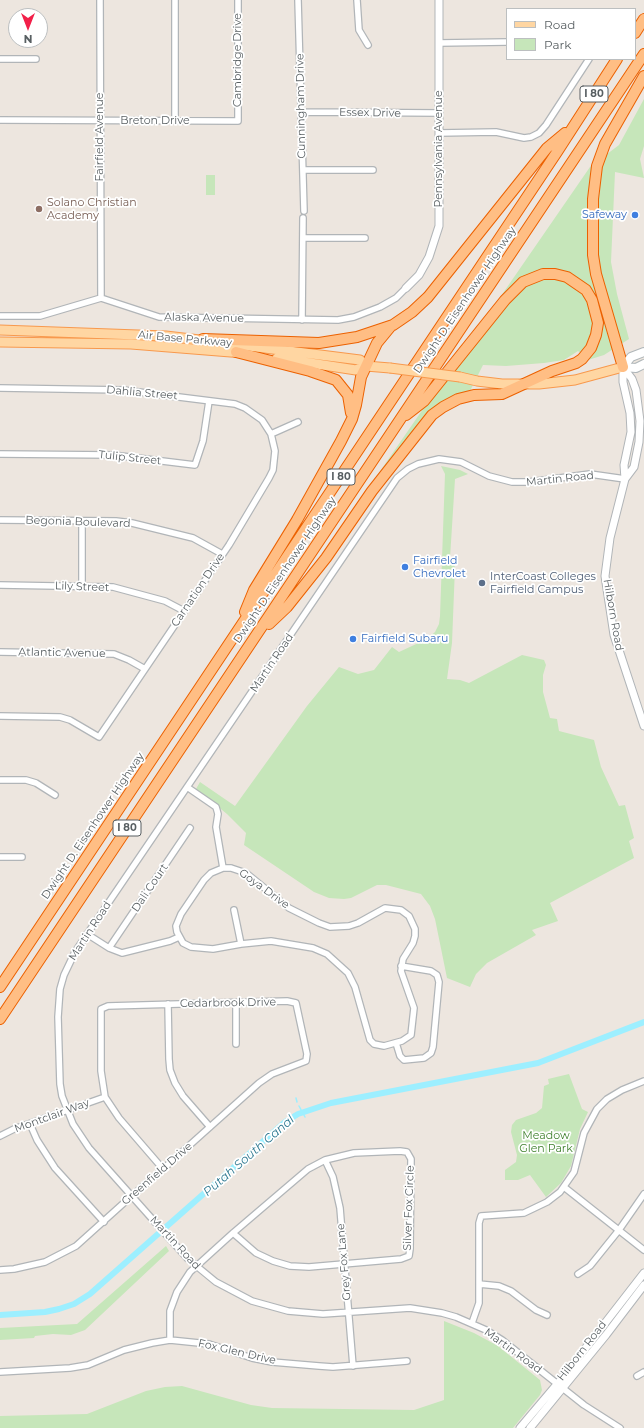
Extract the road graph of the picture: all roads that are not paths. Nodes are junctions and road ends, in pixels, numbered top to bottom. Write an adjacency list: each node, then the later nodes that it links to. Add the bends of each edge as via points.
1 (100, 0): 22 (street, Fairfield Avenue)
2 (175, 0): 21 (street)
3 (238, 0): 23 (street, Cambridge Drive)
4 (298, 0): 18 (street, Cunningham Drive)
5 (357, 0): 11 (street, via 360,30)
6 (439, 0): 10 (street, Pennsylvania Avenue)
7 (644, 19): 8 (highway)
8 (636, 31)
9 (506, 42): 10 (street)
10 (439, 43): 19 (street, Pennsylvania Avenue)
11 (368, 45)
12 (644, 54): 48 (highway, Dwight D. Eisenhower Highway / I 80)
13 (0, 59): 14 (street)
14 (36, 59)
15 (587, 60): 25 (street, via 546,125 531,137 496,132)
16 (616, 60): 24 (highway, Dwight D. Eisenhower Highway / I 80)
17 (644, 76): 44 (highway, via 605,144 597,166 593,199 593,255 596,274)
18 (301, 112): 19 (street, Essex Drive); 26 (street, Cunningham Drive)
19 (439, 113): 25 (street, Pennsylvania Avenue)
20 (0, 120): 22 (street, Breton Drive)
21 (175, 120): 22 (street, Breton Drive); 23 (street, Breton Drive)
22 (100, 121): 33 (street, Fairfield Avenue)
23 (238, 121)
24 (571, 128): 36 (highway, via 547,148 428,297); 60 (highway, Dwight D. Eisenhower Highway / I 80)
25 (438, 133): 32 (street, Pennsylvania Avenue, via 439,226 429,257 419,275)
26 (304, 170): 27 (street); 28 (street, Cunningham Drive)
27 (373, 170)
28 (304, 211)
29 (303, 218): 30 (street)
30 (303, 238): 31 (street); 35 (street)
31 (365, 238)
32 (406, 288): 35 (street, Alaska Avenue, via 396,298 380,307 354,317 338,320)
33 (101, 298): 34 (street, via 40,316); 35 (street, Alaska Avenue, via 159,317)
34 (0, 316)
35 (302, 320)
36 (393, 325): 38 (highway, via 357,337 319,343); 43 (highway, via 377,343)
37 (0, 330): 38 (main road, Air Base Parkway)
38 (203, 339): 43 (main road, Air Base Parkway, via 360,360)
39 (0, 342): 40 (main road, Air Base Parkway, via 131,344)
40 (236, 352): 43 (main road, Air Base Parkway, via 356,370); 49 (highway, via 323,374 336,380 348,395)
41 (644, 352): 44 (main road, via 631,357)
42 (644, 364): 44 (main road, via 636,368)
43 (366, 366): 45 (main road, Air Base Parkway, bridge); 49 (highway, via 361,377)
44 (623, 367): 45 (main road, Air Base Parkway, via 575,380); 53 (street, Hilborn Road, via 636,390 640,421 634,467)
45 (523, 385): 48 (highway, via 576,363 582,359 593,341 598,323 592,300 586,290 567,277 543,274 522,282 424,401); 61 (highway, via 502,394 474,395 458,399 432,415 372,491 326,558 287,607)
46 (0, 388): 47 (street, Dahlia Street, via 123,390)
47 (209, 401): 51 (street, Dahlia Street, via 246,408 262,420); 52 (street, Tulip Street, via 203,441 195,465 113,455)
48 (400, 419): 61 (highway, Dwight D. Eisenhower Highway / I 80)
49 (352, 420): 60 (highway, via 297,520 254,590)
50 (298, 422): 51 (street)
51 (271, 434): 56 (street, Carnation Drive, via 275,451 273,470)
52 (0, 454)
53 (625, 479): 65 (street, Hilborn Road, via 610,538 605,576 614,636); 67 (street, Martin Road, via 590,474 512,482 489,476 461,462 439,459 418,464 403,472 385,494)
54 (0, 520): 55 (street, Begonia Boulevard)
55 (82, 521): 56 (street, Begonia Boulevard, via 132,523 193,538); 58 (street)
56 (222, 554): 59 (street, Carnation Drive)
57 (0, 585): 58 (street, Lily Street)
58 (82, 586): 59 (street, Lily Street, via 113,587 150,596)
59 (184, 611): 63 (street, Carnation Drive)
60 (239, 630): 79 (highway, Dwight D. Eisenhower Highway / I 80)
61 (255, 638): 82 (highway, Dwight D. Eisenhower Highway / I 80)
62 (0, 652): 63 (street, Atlantic Avenue, via 109,654 122,657)
63 (145, 669): 64 (street, Carnation Drive, via 99,737 60,717)
64 (0, 716)
65 (644, 726)
66 (0, 780): 68 (street, via 26,780)
67 (187, 787): 72 (street, Goya Drive, via 216,807 216,827); 74 (street, Martin Road)
68 (56, 795)
69 (190, 828): 77 (street, Dali Court)
70 (0, 857): 71 (street)
71 (22, 857)
72 (223, 868): 75 (street, Goya Drive, via 211,873 204,880 181,914 176,926); 78 (street, Goya Drive, via 246,873 289,908 330,927 358,923 385,908 401,910 409,916 415,928 413,943)
73 (234, 910): 76 (street)
74 (87, 934): 77 (street); 88 (street, Martin Road, via 69,964 58,1003 60,1084)
75 (179, 937): 76 (street, via 183,943 199,949); 77 (street, via 128,953 116,952)
76 (240, 944): 83 (street, via 284,942 327,954 342,966 352,980 370,1040 379,1046)
77 (109, 948)
78 (401, 966): 83 (street, via 402,978 413,1002 414,1014 410,1035); 83 (street, via 431,971 437,975 440,982 434,1047 431,1053 424,1058 404,1060)
79 (0, 987)
80 (236, 1003): 81 (street, Cedarbrook Drive); 84 (street); 85 (street, Cedarbrook Drive, via 296,1003 307,1054)
81 (168, 1004): 87 (street, Cedarbrook Drive, via 108,1006 101,1009 101,1071); 90 (street, via 169,1059 172,1077 183,1096)
82 (0, 1019)
83 (396, 1043)
84 (236, 1044)
85 (306, 1061): 90 (street, Greenfield Drive, via 268,1077)
86 (644, 1080): 94 (street, via 607,1099 597,1109 584,1133 574,1172)
87 (105, 1097): 88 (street, Montclair Way); 93 (street, via 119,1118)
88 (67, 1110): 89 (street, Montclair Way); 96 (street, Martin Road, via 82,1139)
89 (30, 1124): 91 (street, Montclair Way); 97 (street, via 55,1168)
90 (210, 1127): 93 (street, Greenfield Drive)
91 (0, 1136)
92 (325, 1160): 99 (street, Silver Fox Circle, via 308,1169); 101 (street, Grey Fox Lane, via 333,1177 340,1208); 101 (street, Silver Fox Circle, via 354,1153 400,1151 407,1152 411,1159 409,1256)
93 (163, 1169): 96 (street, Greenfield Drive)
94 (564, 1186): 98 (street); 106 (street, via 548,1202 535,1209 512,1214 481,1216)
95 (644, 1194): 98 (street)
96 (132, 1196): 97 (street, Greenfield Drive); 102 (street, Martin Road)
97 (104, 1222): 103 (street, Greenfield Drive, via 76,1246 60,1255 30,1266)
98 (619, 1230): 100 (street); 105 (street, via 590,1266)
99 (233, 1233): 101 (street, Silver Fox Circle, via 256,1253 290,1266); 102 (street, Silver Fox Circle)
100 (644, 1250)
101 (345, 1264): 108 (street, Grey Fox Lane)
102 (196, 1266): 108 (street, Martin Road, via 233,1293 267,1306 305,1313); 111 (street, Silver Fox Circle, via 176,1292 170,1311)
103 (0, 1270)
104 (644, 1273): 117 (street, Hilborn Road)
105 (578, 1274)
106 (479, 1284): 109 (street, via 499,1286 511,1291); 110 (street, via 479,1303)
107 (644, 1285): 117 (street, Hilborn Road)
108 (348, 1312): 110 (street, Martin Road, via 410,1308 442,1313); 113 (street, Grey Fox Lane)
109 (547, 1315)
110 (472, 1323): 117 (street, Martin Road, via 502,1340)
111 (170, 1340): 113 (street, Fox Glen Drive, via 209,1344 272,1362); 114 (street, Fox Glen Drive, via 124,1350 82,1366)
112 (407, 1361): 113 (street, Fox Glen Drive)
113 (353, 1366)
114 (0, 1372)
115 (644, 1372): 116 (street)
116 (637, 1376)
117 (560, 1386): 118 (street, Hilborn Road); 119 (street, Hilborn Road); 120 (street, Martin Road)
118 (520, 1428)
119 (530, 1428)
120 (620, 1428)

